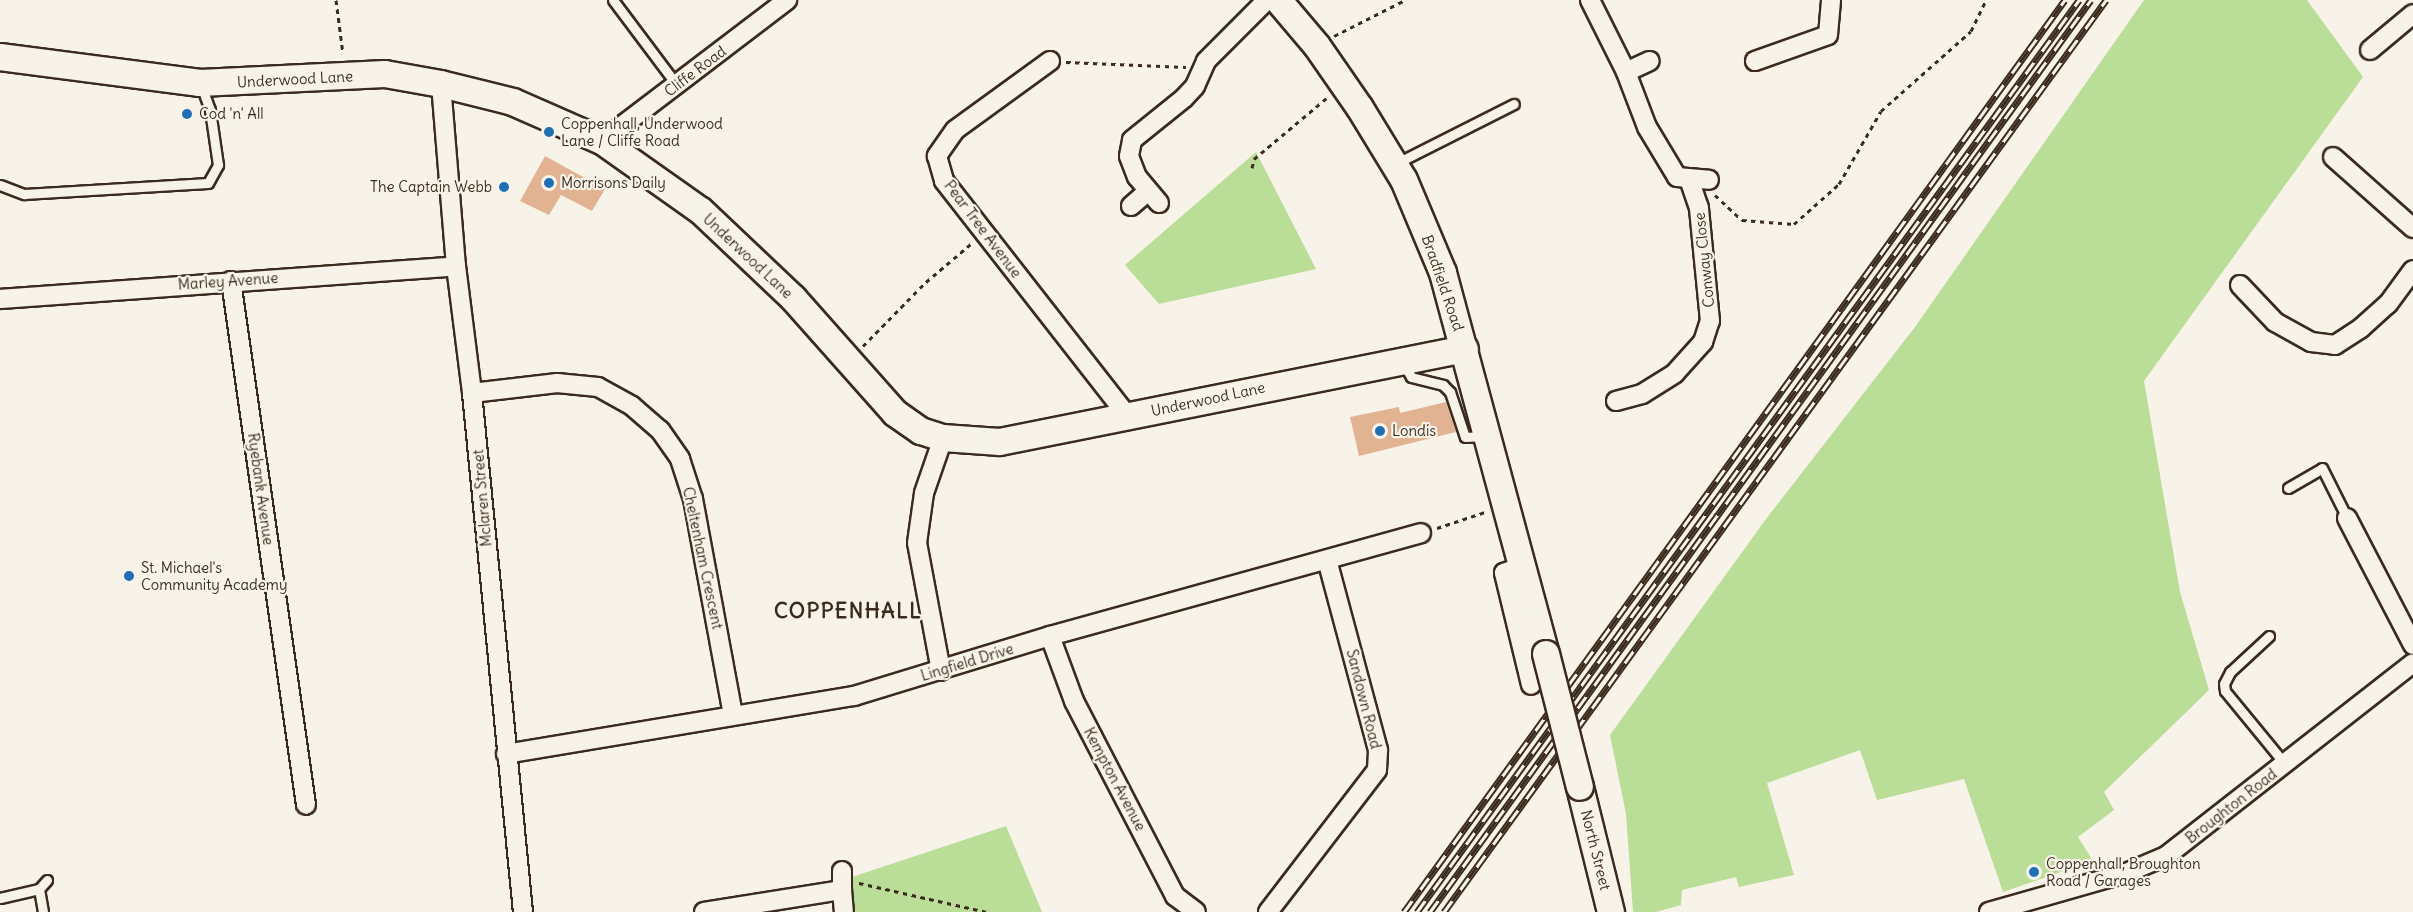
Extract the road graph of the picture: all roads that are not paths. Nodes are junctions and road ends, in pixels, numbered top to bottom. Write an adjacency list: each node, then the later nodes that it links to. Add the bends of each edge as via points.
1 (613, 0): 16 (lane)
2 (788, 0): 16 (street, Cliffe Road)
3 (1267, 0): 24 (street, via 1206,61 1195,86 1184,98 1132,140 1132,166 1153,197)
4 (1278, 0): 20 (street, Bradfield Road, via 1317,46)
5 (1590, 0): 13 (street, Conway Close)
6 (1831, 0): 12 (street, via 1836,36)
7 (2413, 14): 8 (street)
8 (2370, 50)
9 (0, 57): 14 (street, Underwood Lane)
10 (1050, 61): 35 (street, Pear Tree Avenue, via 955,130 937,156 944,181)
11 (1650, 61): 13 (street)
12 (1755, 61)
13 (1626, 72): 21 (street, Conway Close, via 1647,127 1677,177)
14 (200, 83): 15 (street, Underwood Lane, via 385,74); 23 (lane, via 210,110 218,165 208,183 24,194)
15 (441, 84): 18 (street, Underwood Lane, via 513,102); 26 (street, Mclaren Street)
16 (676, 84): 18 (street, Cliffe Road)
17 (1514, 104): 20 (lane)
18 (602, 141): 37 (street, Underwood Lane, via 701,211 793,298 895,413 921,431)
19 (2333, 157): 25 (street)
20 (1394, 164): 31 (street, Bradfield Road, via 1443,273)
21 (1689, 179): 22 (street); 34 (street, Conway Close, via 1700,207 1710,321 1703,342 1675,373 1642,394)
22 (1709, 180)
23 (0, 186)
24 (1131, 206)
25 (2413, 228)
26 (456, 266): 28 (street, Marley Avenue); 33 (street, Mclaren Street)
27 (2413, 270): 29 (street, via 2388,304 2335,345 2311,342 2275,322)
28 (231, 281): 30 (street, Marley Avenue); 53 (street, Ryebank Avenue)
29 (2240, 285)
30 (0, 299)
31 (1464, 348): 32 (street, Underwood Lane); 36 (street, Bradfield Road)
32 (1401, 359): 35 (street, Underwood Lane); 36 (lane, via 1411,376 1443,385 1450,392 1465,437)
33 (472, 393): 49 (street, Cheltenham Crescent, via 557,383 598,387 632,406 660,430 680,459 693,499); 50 (street, Mclaren Street)
34 (1616, 401)
35 (1127, 416): 37 (street, Underwood Lane, via 1000,442)
36 (1487, 435): 42 (street, Bradfield Road)
37 (942, 438): 47 (street, via 924,493 917,543)
38 (2288, 488): 39 (lane, via 2322,468)
39 (2347, 518): 45 (street)
40 (1421, 533): 41 (street, Lingfield Drive)
41 (1327, 560): 43 (street, Lingfield Drive); 65 (street, Sandown Road, via 1378,750 1377,770)
42 (1521, 567): 48 (street, via 1504,573); 52 (street, Bradfield Road, bridge)
43 (1050, 636): 47 (street, Lingfield Drive); 64 (street, Kempton Avenue, via 1074,701 1175,896)
44 (2269, 636): 51 (lane, via 2230,672 2224,684 2225,691)
45 (2413, 645)
46 (2413, 663): 51 (street, Broughton Road)
47 (941, 671): 49 (street, Lingfield Drive, via 854,696)
48 (1531, 685)
49 (734, 715): 50 (street, Lingfield Drive)
50 (506, 754): 62 (street, Mclaren Street)
51 (2285, 764): 67 (street, Broughton Road, via 2166,856 2126,873)
52 (1580, 787): 66 (street, North Street)
53 (306, 805)
54 (842, 872): 57 (street)
55 (48, 880): 56 (lane)
56 (39, 889): 58 (lane); 61 (lane)
57 (842, 890): 59 (street); 60 (street)
58 (0, 898)
59 (728, 910): 63 (street)
60 (844, 911)
61 (43, 912)
62 (523, 912)
63 (704, 912)
64 (1196, 912)
65 (1268, 912)
66 (1611, 912)
67 (1989, 912)

